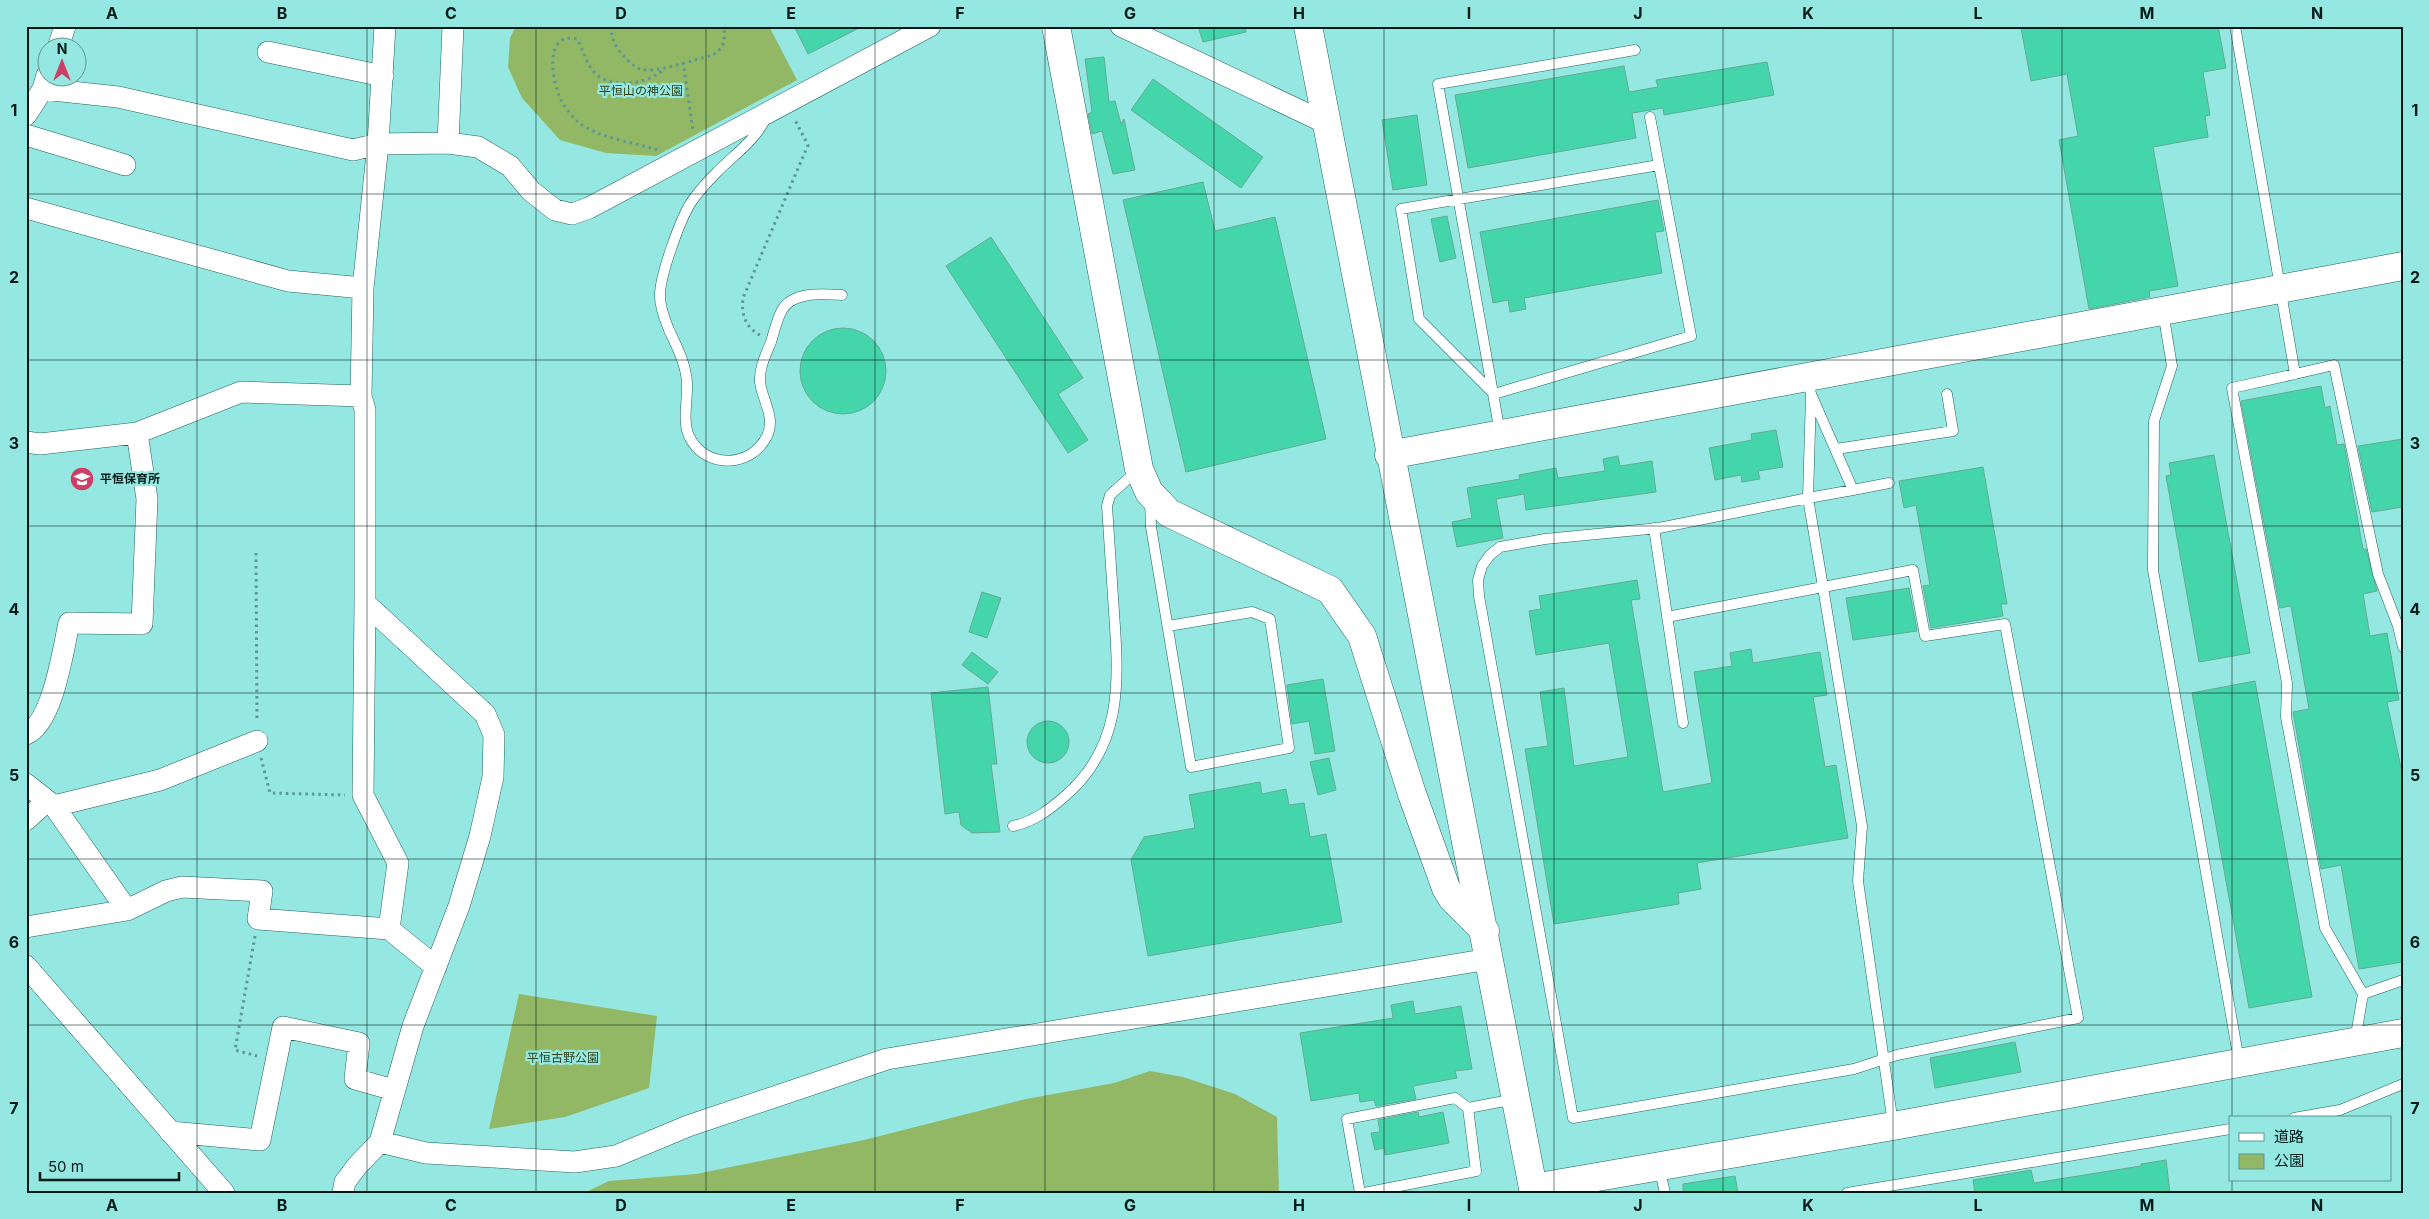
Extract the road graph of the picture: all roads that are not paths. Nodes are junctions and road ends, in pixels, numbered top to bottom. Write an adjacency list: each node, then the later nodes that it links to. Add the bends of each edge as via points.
1 (65, 26): 9 (street)
2 (386, 26): 12 (street)
3 (454, 26): 20 (street)
4 (930, 26): 15 (street)
5 (1056, 26): 41 (street)
6 (1121, 26): 18 (street)
7 (1308, 26): 18 (street)
8 (2235, 26): 28 (lane)
9 (61, 38)
10 (1635, 50): 24 (lane, via 1438,84)
11 (268, 52): 12 (street)
12 (383, 76): 21 (street)
13 (42, 88): 16 (street)
14 (74, 88): 21 (street, via 353,150)
15 (777, 109): 20 (street, via 572,214 555,210 531,191 510,166 478,147); 29 (lane, via 691,202 662,278 660,298 664,319 684,364 689,435 699,451 710,458 733,461 748,457 767,436 770,421 760,379 783,308 792,300 807,295)
16 (26, 115)
17 (1650, 117): 23 (lane)
18 (1326, 123): 40 (street)
19 (26, 135): 22 (street)
20 (448, 143): 21 (street)
21 (378, 144): 27 (street)
22 (125, 165)
23 (1658, 165): 24 (lane); 33 (lane, via 1691,336)
24 (1458, 200): 33 (lane); 33 (lane, via 1401,209 1419,319)
25 (26, 208): 27 (street, via 288,282)
26 (2403, 266): 28 (street)
27 (363, 288): 35 (street)
28 (2279, 289): 30 (street); 31 (lane)
29 (842, 295)
30 (2163, 310): 32 (street); 70 (lane, via 2172,366 2154,422 2153,570)
31 (2295, 374): 50 (lane, via 2334,366 2378,574); 66 (lane, via 2232,388 2287,683 2286,717 2325,928)
32 (1809, 385): 37 (street); 39 (lane); 44 (lane)
33 (1494, 394): 37 (lane)
34 (1947, 394): 39 (lane, via 1953,431)
35 (361, 396): 36 (street, via 242,392); 47 (street, via 365,410)
36 (137, 433): 38 (street, via 40,444); 52 (street, via 147,499 142,624 68,623 45,713 33,731)
37 (1500, 434): 40 (street)
38 (26, 442)
39 (1836, 449): 43 (lane)
40 (1389, 455): 61 (street)
41 (1144, 481): 49 (lane); 57 (lane, via 1110,495 1107,506 1119,670 1115,708 1104,746 1078,785 1048,810 1023,824); 61 (street, via 1169,513 1330,590 1362,636 1412,794 1446,888)
42 (1889, 483): 43 (lane)
43 (1853, 490): 44 (lane)
44 (1808, 498): 45 (lane); 46 (lane)
45 (1654, 528): 48 (lane); 69 (lane, via 1500,547 1482,566 1478,580 1572,1118 1854,1069)
46 (1823, 587): 48 (lane); 69 (lane, via 1862,826 1858,881); 69 (lane, via 1913,570 1925,636 2006,624 2078,1018)
47 (365, 603): 60 (street, via 363,796 398,864); 64 (street, via 485,714 494,735 493,777 480,836)
48 (1667, 617): 51 (lane)
49 (1168, 626): 49 (lane, via 1191,767 1289,748 1270,619 1252,612)
50 (2403, 647)
51 (1683, 723)
52 (26, 734)
53 (257, 741): 55 (street, via 160,780)
54 (26, 784): 55 (street)
55 (50, 803): 56 (street); 58 (street)
56 (26, 820)
57 (1012, 826)
58 (127, 910): 59 (street); 60 (street, via 166,891 182,888 262,890 258,918)
59 (26, 926)
60 (389, 929): 64 (street)
61 (1485, 931): 62 (street)
62 (1489, 959): 73 (street); 79 (street, via 887,1059 724,1113 616,1156 575,1162 426,1153)
63 (26, 966): 78 (street)
64 (436, 967): 72 (street, via 413,1026)
65 (2403, 980): 66 (lane)
66 (2363, 994): 68 (lane)
67 (2403, 1033): 68 (street)
68 (2355, 1042): 70 (street)
69 (1884, 1060): 76 (lane)
70 (2239, 1062): 76 (street)
71 (2403, 1084): 75 (lane, via 2340,1110)
72 (394, 1090): 78 (street, via 355,1079 359,1043 283,1027 260,1140); 79 (street)
73 (1516, 1099): 74 (lane); 81 (street)
74 (1468, 1108): 84 (lane, via 1455,1098 1347,1119); 85 (lane, via 1476,1171)
75 (2306, 1116)
76 (1894, 1126): 80 (street)
77 (2229, 1128): 87 (lane)
78 (170, 1132): 82 (street)
79 (380, 1142): 83 (street, via 345,1182)
80 (1659, 1166): 81 (street); 86 (lane)
81 (1533, 1190)
82 (224, 1193)
83 (343, 1193)
84 (1360, 1193)
85 (1364, 1193)
86 (1664, 1193)
87 (1847, 1193)

